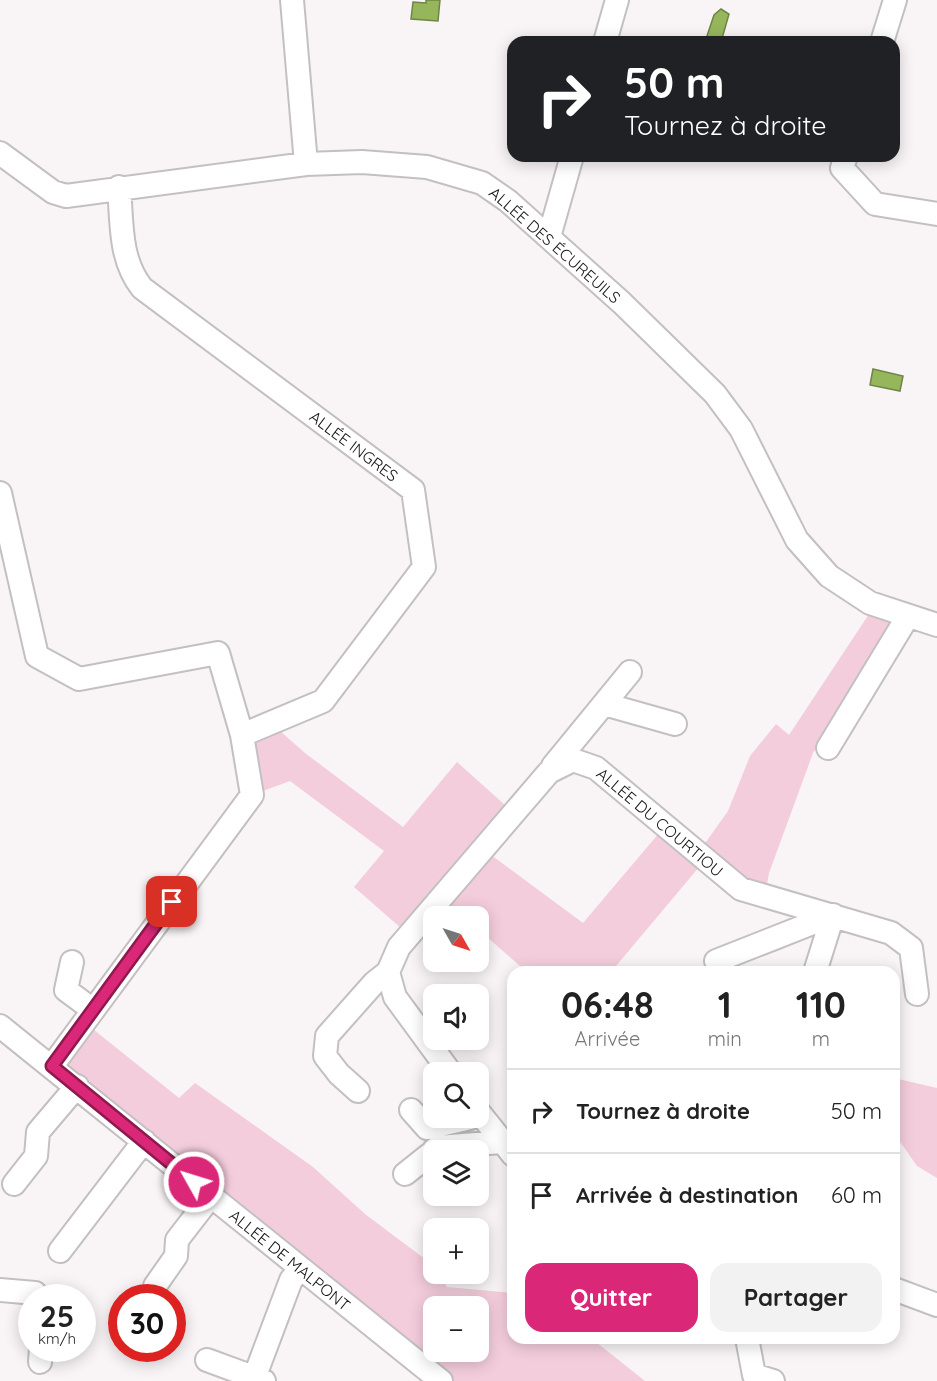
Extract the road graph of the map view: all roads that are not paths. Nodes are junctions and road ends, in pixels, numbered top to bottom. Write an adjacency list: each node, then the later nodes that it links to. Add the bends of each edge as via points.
1 (292, 0): 9 (street)
2 (617, 0): 4 (street)
3 (895, 0): 5 (street)
4 (607, 36)
5 (884, 36)
6 (0, 153): 10 (street, ALLÉE DES ÉCUREUILS, via 59,195)
7 (570, 162): 12 (street)
8 (844, 162): 11 (street, via 843,168 875,204)
9 (306, 164): 10 (street, ALLÉE DES ÉCUREUILS); 12 (street, ALLÉE DES ÉCUREUILS, via 362,162 446,171 489,187)
10 (119, 187): 20 (street, ALLÉE INGRES, via 125,258 142,288 413,490 424,567 323,701)
11 (937, 214)
12 (549, 237): 15 (street, ALLÉE DES ÉCUREUILS, via 692,370 730,412 797,540 824,571 854,595)
13 (0, 494): 14 (street)
14 (3, 524): 20 (street, via 37,656 80,679 218,653)
15 (908, 616): 16 (street, ALLÉE DES ÉCUREUILS); 21 (street)
16 (937, 625)
17 (630, 672): 18 (street)
18 (604, 704): 19 (street); 22 (street)
19 (675, 724)
20 (242, 735): 29 (street, via 252,795)
21 (828, 748)
22 (549, 772): 23 (street, ALLÉE DU COURTIOU, via 573,760 596,768 741,889); 27 (street, ALLÉE DU COURTIOU, via 399,947)
23 (833, 915): 24 (street); 26 (street); 28 (street, ALLÉE DU COURTIOU, via 891,933 911,948)
24 (716, 961)
25 (72, 962): 29 (street, via 66,990)
26 (817, 966)
27 (388, 972): 31 (street, via 395,997); 34 (street, via 327,1036 325,1056)
28 (917, 994)
29 (93, 1010): 32 (street)
30 (0, 1026): 32 (street, ALLÉE DE MALPONT)
31 (443, 1062)
32 (52, 1066): 33 (street, ALLÉE DE MALPONT)
33 (77, 1086): 38 (street, ALLÉE DE MALPONT); 43 (street, via 38,1132 36,1156)
34 (358, 1091)
35 (411, 1110): 36 (street)
36 (423, 1124)
37 (488, 1128): 40 (street)
38 (144, 1141): 44 (street, ALLÉE DE MALPONT); 45 (street)
39 (489, 1148): 40 (street)
40 (507, 1149)
41 (423, 1160): 42 (street)
42 (405, 1174)
43 (14, 1184)
44 (211, 1196): 46 (street, ALLÉE DE MALPONT); 47 (street, via 177,1240 176,1256)
45 (60, 1251)
46 (300, 1269): 54 (street, via 291,1280); 55 (street, ALLÉE DE MALPONT)
47 (156, 1284)
48 (0, 1290): 50 (street)
49 (900, 1291): 51 (street)
50 (18, 1292)
51 (937, 1305)
52 (748, 1344): 56 (street, via 754,1375)
53 (207, 1360): 54 (street)
54 (258, 1379)
55 (441, 1381)
56 (773, 1381)

